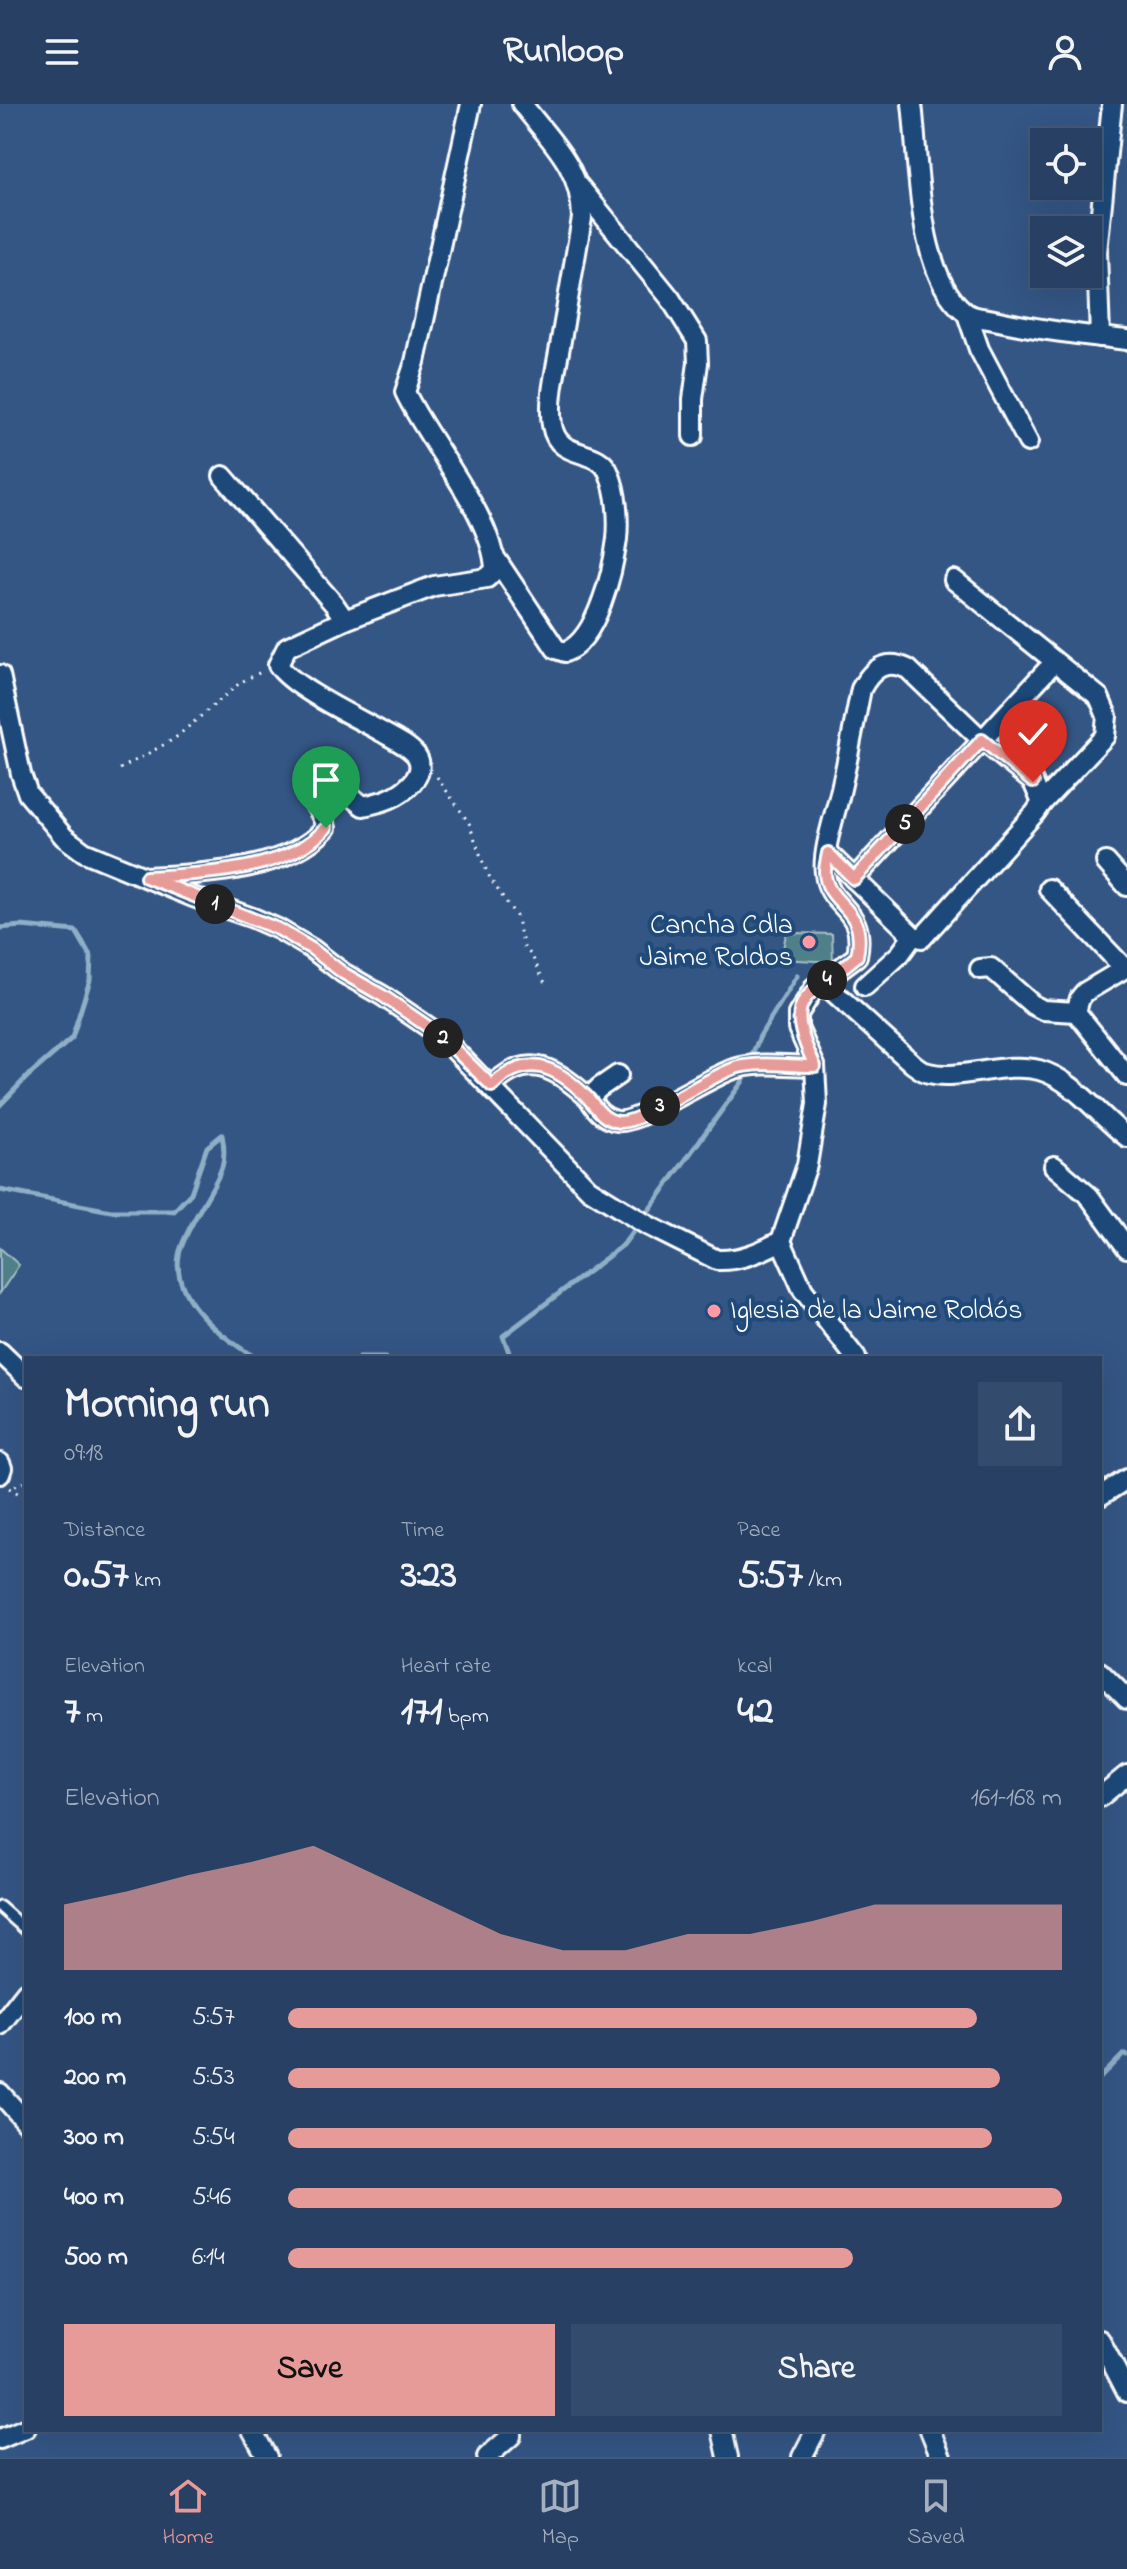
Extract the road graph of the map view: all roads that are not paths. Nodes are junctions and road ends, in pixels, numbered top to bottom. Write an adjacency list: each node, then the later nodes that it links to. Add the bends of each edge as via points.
1 (471, 104): 12 (street, via 405,392 473,507)
2 (522, 104): 5 (street, via 564,157)
3 (912, 104): 6 (street, via 924,224 933,261 949,295)
4 (1112, 104): 7 (street, via 1097,252)
5 (579, 186): 9 (street, via 670,298 697,341); 12 (street, via 582,218 556,368 552,425 564,446 593,457 609,471 617,539 605,591 587,636 576,648 556,649)
6 (967, 314): 7 (street); 10 (street, via 979,349)
7 (1100, 337): 8 (street)
8 (1127, 340)
9 (693, 436)
10 (1028, 442)
11 (223, 476): 14 (street)
12 (494, 556): 14 (street, via 495,570 487,578 434,586)
13 (954, 580): 18 (street, via 1099,697 1107,716 1105,736)
14 (345, 620): 21 (street, via 287,647 278,665 416,756 420,766 411,784 396,797 363,806 320,776 306,784 326,828 303,846 275,859 207,874)
15 (1047, 670): 17 (street)
16 (0, 675): 21 (street, via 21,774 39,810 84,852)
17 (982, 740): 18 (street, via 1033,782); 19 (street, via 908,669 896,663 870,674 861,689); 22 (street)
18 (1042, 803): 25 (street, via 927,933)
19 (828, 853): 22 (street); 29 (street, via 825,874 832,892 854,918 859,945 857,956)
20 (1106, 862): 23 (street)
21 (146, 877): 34 (street, via 278,929 312,949 440,1035)
22 (854, 879): 25 (street)
23 (1127, 886)
24 (1049, 889): 26 (street)
25 (913, 936): 28 (street)
26 (1126, 968): 30 (street, via 1085,992)
27 (980, 969): 30 (street, via 991,968 1043,1010)
28 (865, 986)
29 (815, 987): 31 (street, via 798,1014 798,1028); 36 (street, via 829,988 928,1073 1040,1070 1072,1088)
30 (1076, 1012): 33 (street)
31 (815, 1066): 35 (street, via 734,1069 627,1121 603,1116); 38 (street, via 817,1104 807,1165)
32 (618, 1075): 35 (street)
33 (1127, 1076)
34 (492, 1086): 35 (street, via 505,1073 547,1067); 38 (street, via 589,1189 640,1221 717,1260 759,1252)
35 (589, 1098)
36 (1127, 1137)
37 (1054, 1166): 39 (street, via 1089,1196)
38 (781, 1241): 41 (street, via 803,1290)
39 (1127, 1248)
40 (0, 1352): 42 (street)
41 (854, 1356)
42 (24, 1375)
43 (0, 1463): 45 (street)
44 (1127, 1479): 46 (street)
45 (4, 1481)
46 (1102, 1495)
47 (1102, 1674): 48 (street)
48 (1127, 1699)
49 (1127, 1775): 50 (street)
50 (1102, 1795)
51 (0, 1907): 52 (lane)
52 (24, 1928)
53 (24, 1995): 54 (street)
54 (0, 2025)
55 (0, 2093): 56 (street)
56 (24, 2120)
57 (1102, 2344): 58 (street)
58 (1127, 2392)
59 (24, 2429): 65 (street)
60 (253, 2432): 66 (street)
61 (511, 2432): 67 (street)
62 (722, 2432): 68 (street)
63 (815, 2432): 69 (street)
64 (931, 2432): 70 (street)
65 (0, 2439)
66 (267, 2457)
67 (487, 2457)
68 (728, 2457)
69 (802, 2457)
70 (941, 2457)

